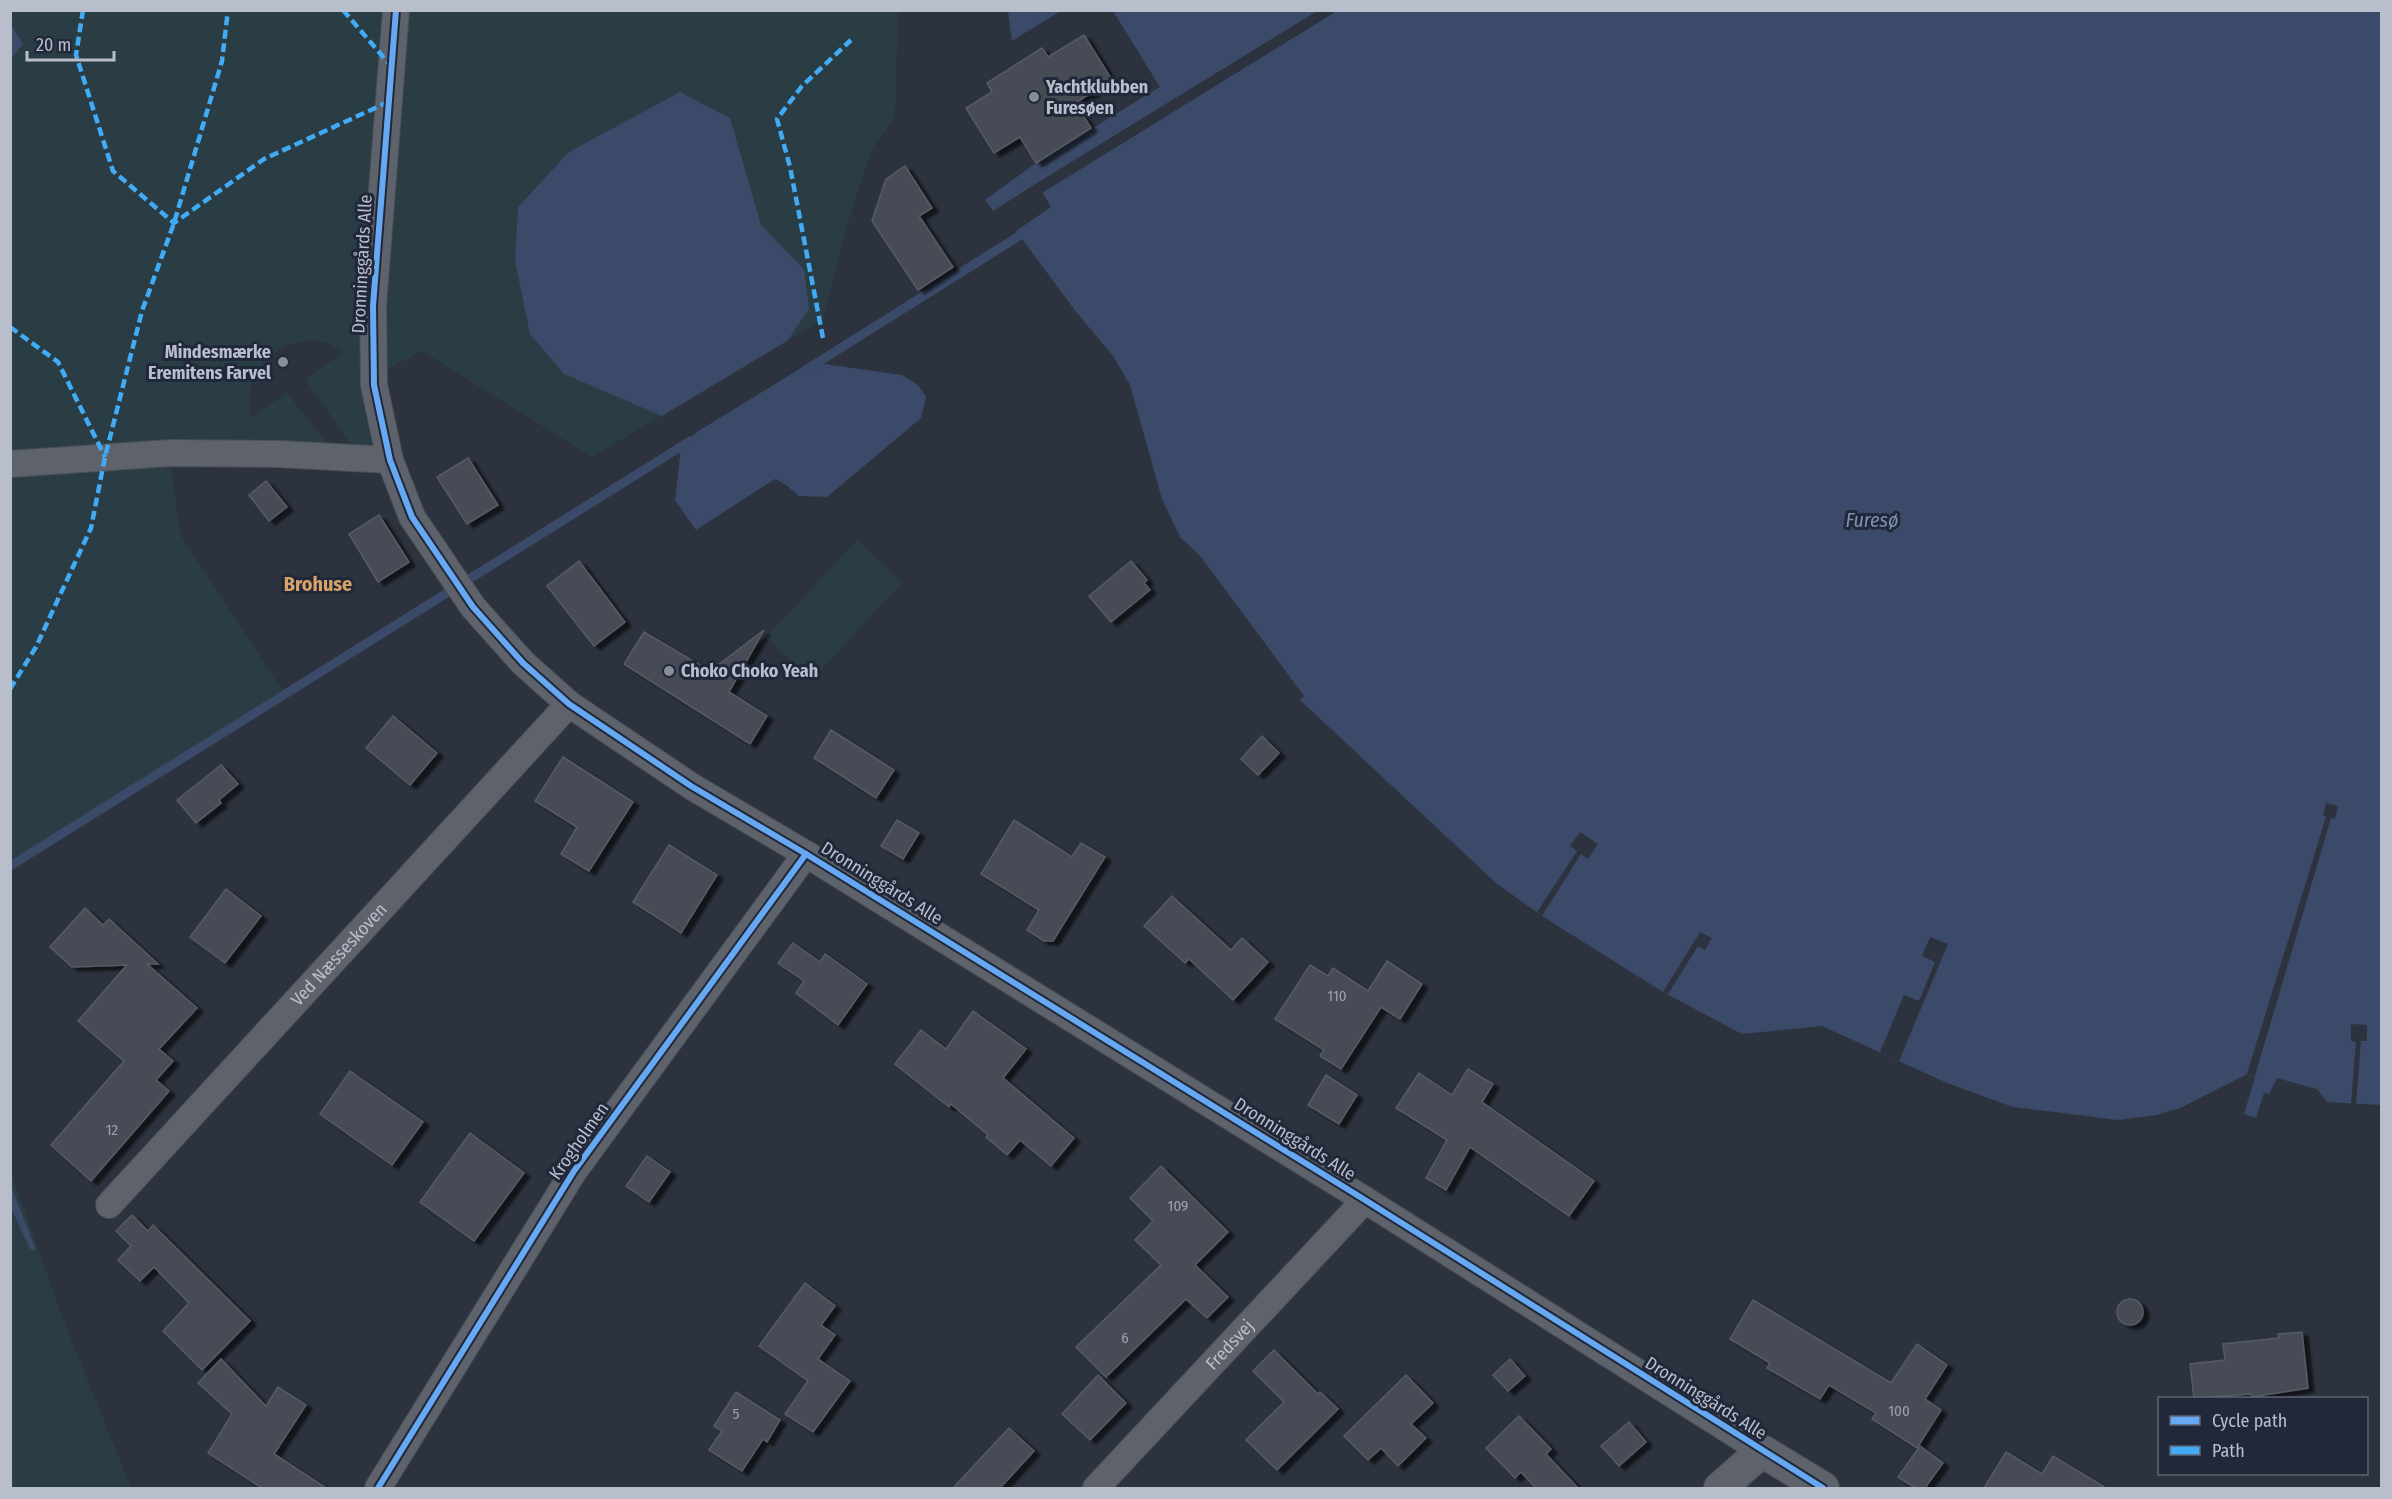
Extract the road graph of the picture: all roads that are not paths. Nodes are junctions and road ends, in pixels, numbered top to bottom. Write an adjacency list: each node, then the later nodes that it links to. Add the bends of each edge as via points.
1 (396, 10): 2 (street, Dronninggårds Alle, via 373,306 374,386)
2 (390, 460): 3 (street, via 279,453 170,453); 4 (street, Dronninggårds Alle, via 412,517 473,607 522,663)
3 (10, 465)
4 (569, 704): 5 (street, Dronninggårds Alle, via 691,786); 7 (street, Ved Næsseskoven)
5 (806, 854): 6 (street, Dronninggårds Alle); 9 (street, Krogholmen, via 574,1171)
6 (1365, 1200): 8 (street, Dronninggårds Alle); 10 (street, Fredsvej)
7 (110, 1204)
8 (1762, 1451): 11 (street); 12 (street, Dronninggårds Alle)
9 (378, 1488)
10 (1096, 1488)
11 (1720, 1488)
12 (1823, 1488)

